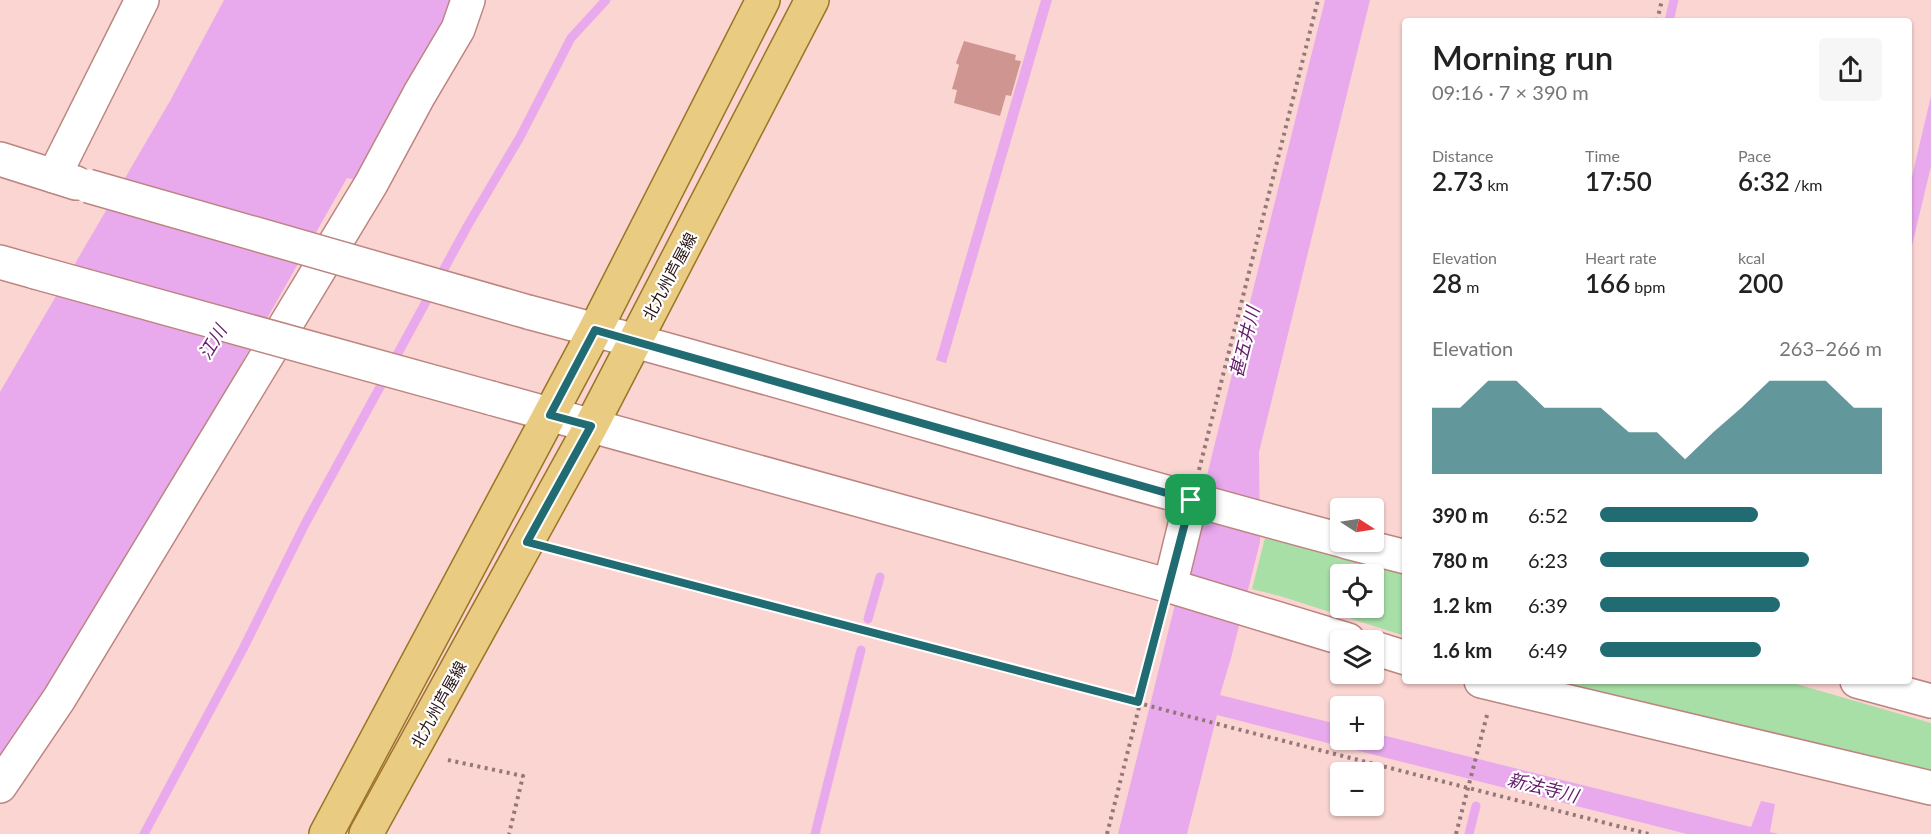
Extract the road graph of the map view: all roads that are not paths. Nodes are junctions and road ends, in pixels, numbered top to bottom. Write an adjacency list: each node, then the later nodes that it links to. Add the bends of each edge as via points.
1 (142, 0): 6 (street)
2 (468, 0): 23 (street, via 458,29 371,184 58,699)
3 (763, 0): 8 (main road)
4 (812, 0): 9 (main road, 北九州芦屋線)
5 (0, 159): 6 (street)
6 (54, 176): 8 (street, bridge)
7 (11, 271): 10 (street, bridge)
8 (595, 330): 9 (street); 10 (main road)
9 (636, 340): 11 (main road, 北九州芦屋線); 12 (street)
10 (550, 415): 11 (street); 25 (main road)
11 (591, 426): 16 (street); 26 (main road, 北九州芦屋線)
12 (1191, 500): 13 (street); 16 (street)
13 (1330, 537)
14 (1384, 551): 15 (street)
15 (1402, 556)
16 (1170, 586): 17 (street)
17 (1330, 635)
18 (1384, 651): 19 (street)
19 (1402, 657)
20 (1498, 684): 24 (street)
21 (1868, 684): 22 (street)
22 (1931, 702)
23 (0, 786)
24 (1931, 788)
25 (326, 834)
26 (366, 834)

